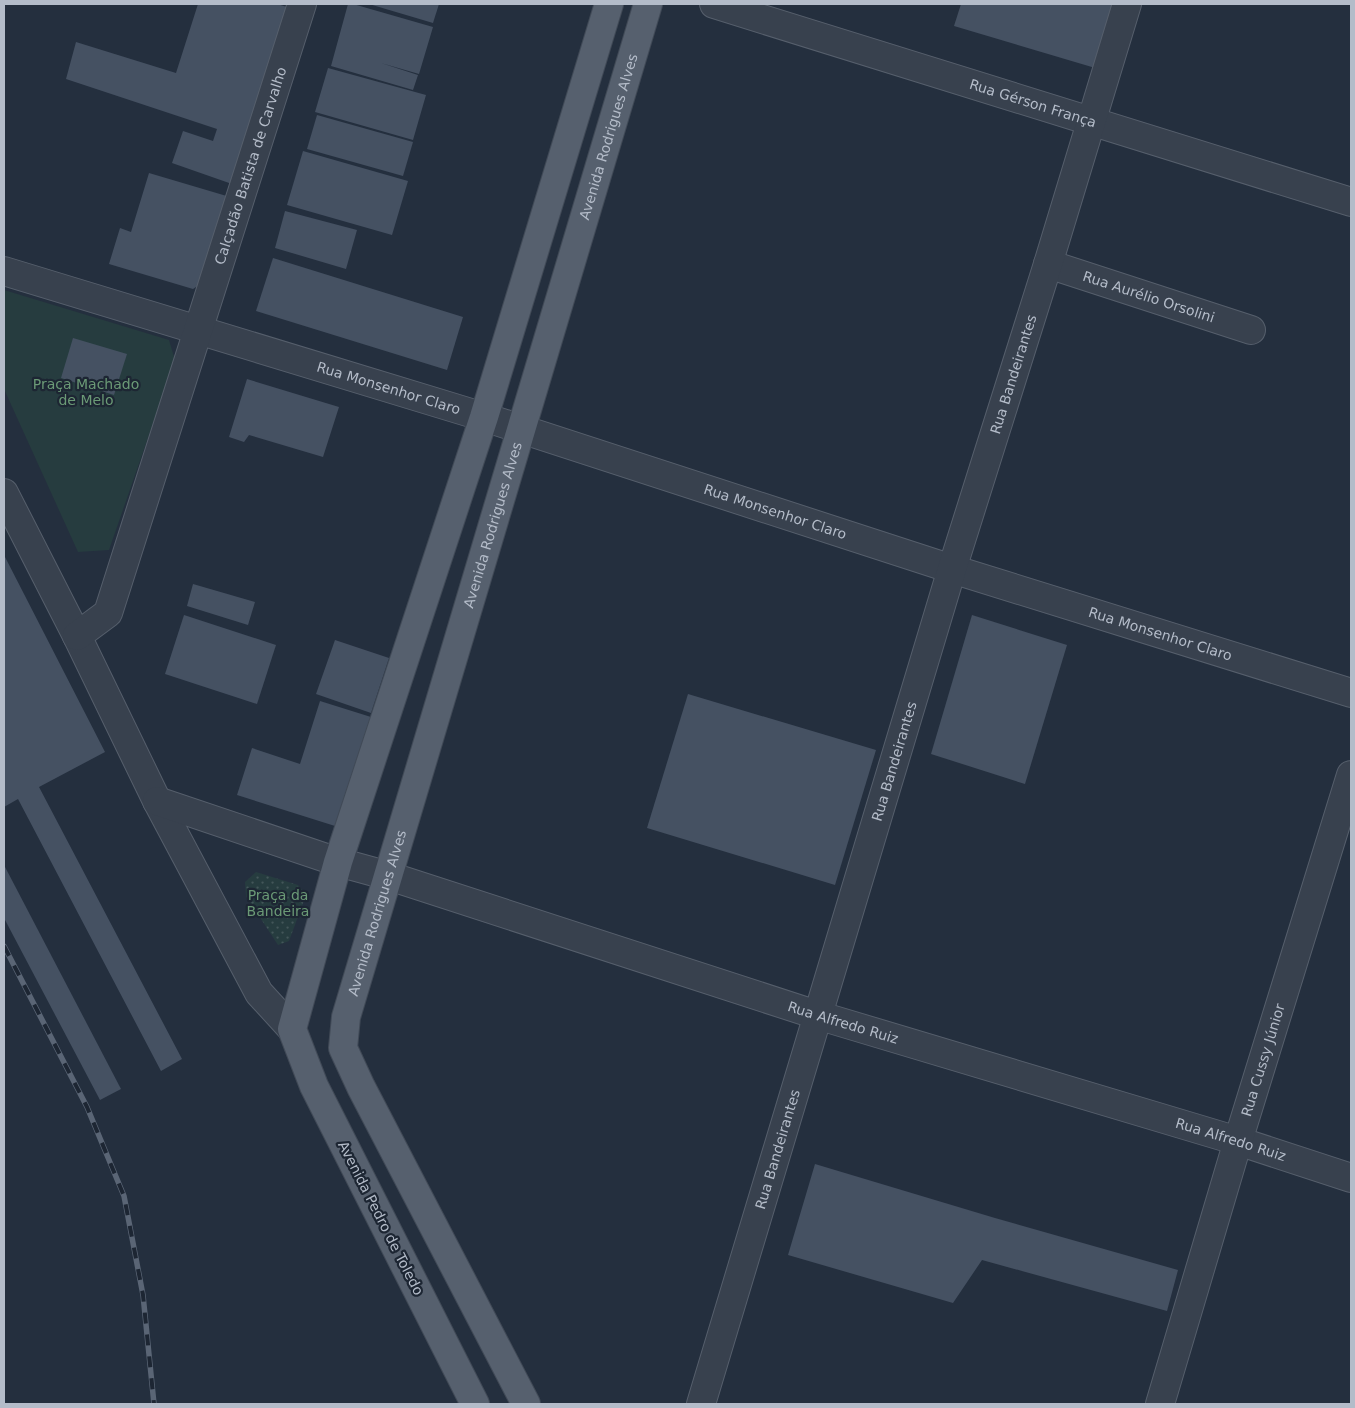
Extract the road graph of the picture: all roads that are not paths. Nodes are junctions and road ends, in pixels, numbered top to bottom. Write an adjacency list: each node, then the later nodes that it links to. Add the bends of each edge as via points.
1 (302, 4): 10 (street, Calçadão Batista de Carvalho)
2 (609, 4): 12 (main road)
3 (648, 4): 13 (main road, Avenida Rodrigues Alves)
4 (714, 4): 6 (street, Rua Gérson França)
5 (1127, 4): 6 (street, Rua Bandeirantes)
6 (1091, 120): 7 (street, Rua Gérson França); 8 (street, Rua Bandeirantes)
7 (1351, 202)
8 (1048, 264): 11 (street, Rua Aurélio Orsolini); 15 (street, Rua Bandeirantes)
9 (4, 271): 10 (street)
10 (199, 329): 12 (street, Rua Monsenhor Claro); 16 (street, via 108,613)
11 (1250, 330)
12 (484, 417): 13 (street, Rua Monsenhor Claro); 20 (main road)
13 (520, 430): 15 (street, Rua Monsenhor Claro); 21 (main road, Avenida Rodrigues Alves)
14 (4, 494): 16 (street)
15 (952, 568): 17 (street, Rua Monsenhor Claro); 22 (street, Rua Bandeirantes)
16 (76, 636): 19 (street)
17 (1351, 693)
18 (1351, 775): 24 (street, Rua Cussy Júnior)
19 (157, 801): 20 (street); 23 (street, via 259,993)
20 (338, 862): 21 (street, Rua Alfredo Ruiz); 23 (main road)
21 (389, 876): 22 (street, Rua Alfredo Ruiz); 27 (main road, Avenida Rodrigues Alves, via 346,1017 343,1048)
22 (817, 1015): 24 (street, Rua Alfredo Ruiz); 28 (street, Rua Bandeirantes)
23 (292, 1029): 26 (main road, Avenida Pedro de Toledo, via 314,1086)
24 (1238, 1141): 25 (street, Rua Alfredo Ruiz); 29 (street, Rua Cussy Júnior)
25 (1351, 1178)
26 (475, 1404)
27 (526, 1404)
28 (701, 1404)
29 (1160, 1404)

